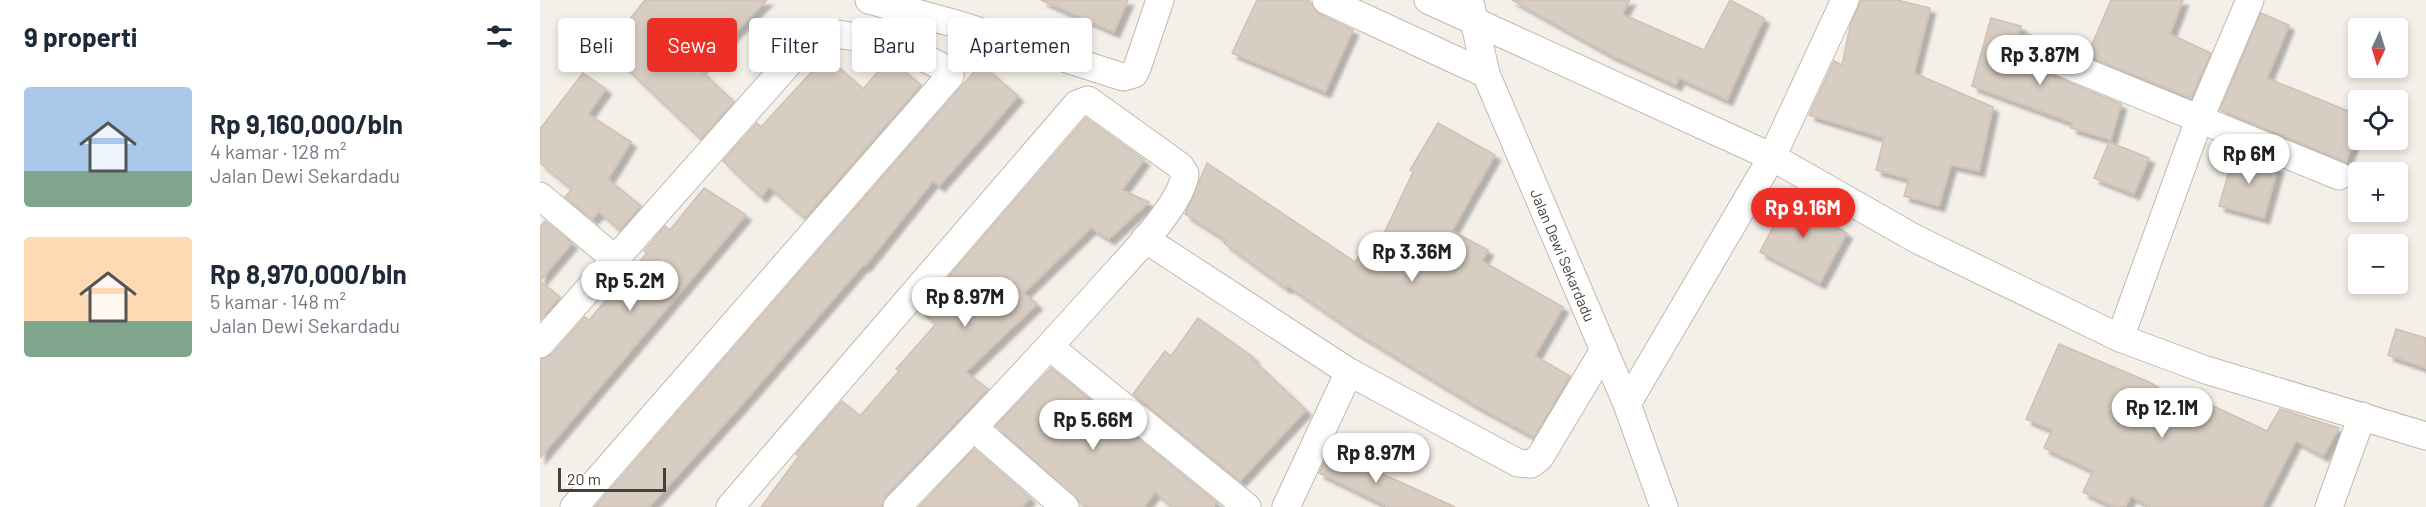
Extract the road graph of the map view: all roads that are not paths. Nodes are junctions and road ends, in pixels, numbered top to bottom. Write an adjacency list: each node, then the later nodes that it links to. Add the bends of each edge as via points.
1 (869, 0): 2 (street, via 1123,77 1134,74 1137,68)
2 (1160, 0)
3 (1326, 0): 9 (street)
4 (1428, 0): 7 (street)
5 (1845, 0): 11 (street)
6 (2250, 0): 10 (street)
7 (1471, 9): 9 (street, Jalan Dewi Sekardadu); 11 (street)
8 (2026, 48): 10 (street)
9 (1486, 74): 19 (street, Jalan Dewi Sekardadu)
10 (2199, 120): 12 (street); 16 (street)
11 (1772, 157): 16 (street, via 1916,238); 21 (street)
12 (2339, 176)
13 (540, 196): 15 (street)
14 (1145, 239): 18 (street); 20 (street); 26 (street, via 1184,186 1185,174 1180,166 1088,100 1077,104)
15 (615, 259): 17 (street); 25 (street, via 812,37 825,33 874,41 921,55 950,73)
16 (2120, 338): 22 (street, via 2206,370)
17 (540, 344)
18 (1050, 346): 23 (street); 29 (street)
19 (1604, 350): 20 (street, via 1540,457 1531,464 1518,463); 21 (street, Jalan Dewi Sekardadu)
20 (1349, 372): 30 (street)
21 (1627, 404): 31 (street, Jalan Dewi Sekardadu)
22 (2362, 416): 24 (street); 32 (street)
23 (974, 428): 27 (street); 28 (street)
24 (2426, 436)
25 (574, 507)
26 (730, 507)
27 (897, 507)
28 (1065, 507)
29 (1247, 507)
30 (1286, 507)
31 (1664, 507)
32 (2329, 507)

